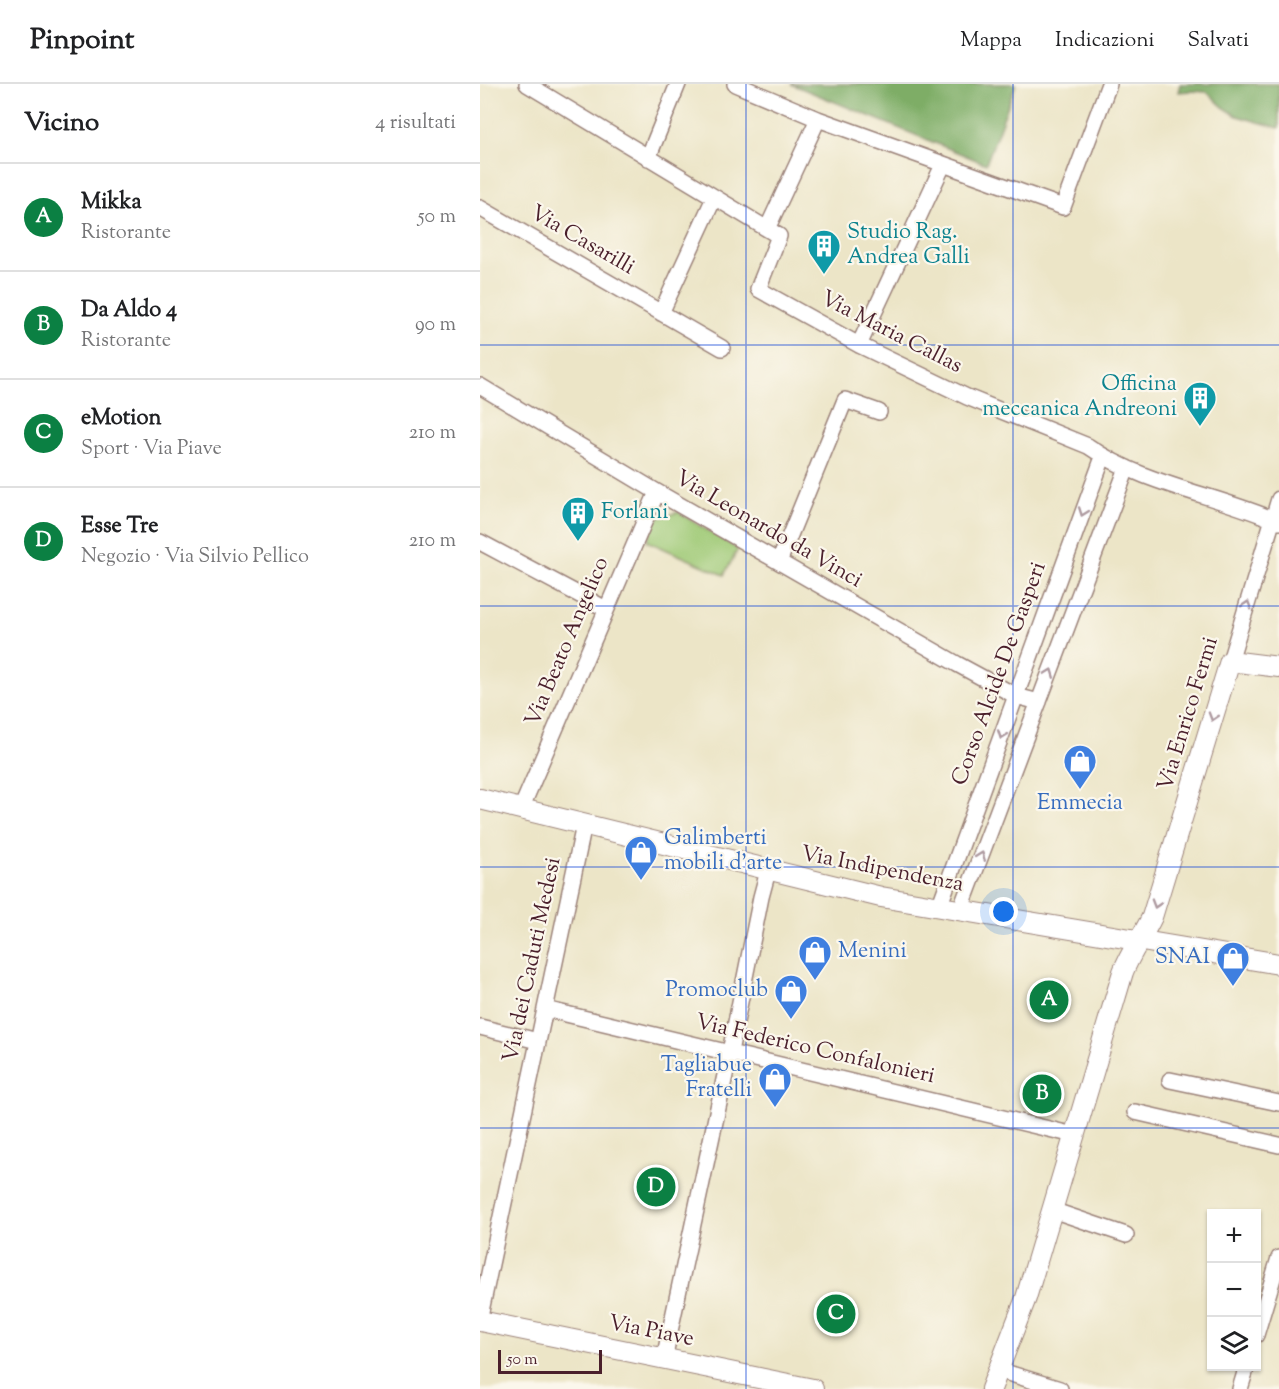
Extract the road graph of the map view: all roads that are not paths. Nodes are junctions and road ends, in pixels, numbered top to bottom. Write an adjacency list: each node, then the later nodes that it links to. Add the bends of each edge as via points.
1 (527, 84): 6 (street)
2 (678, 84): 6 (street)
3 (735, 84): 5 (street)
4 (1109, 84): 7 (street, via 1063,207)
5 (818, 119): 7 (street); 10 (street)
6 (648, 158): 8 (street)
7 (943, 165): 12 (street)
8 (714, 198): 10 (street); 11 (street)
9 (480, 208): 11 (street, Via Casarilli)
10 (767, 229): 12 (street, Via Maria Callas, via 778,236 758,289)
11 (661, 313): 13 (street, Via Casarilli)
12 (859, 345): 16 (street, Via Maria Callas, via 967,397 1088,446)
13 (722, 348)
14 (480, 386): 18 (street, Via Leonardo da Vinci)
15 (879, 412): 22 (street, via 845,400)
16 (1103, 457): 17 (street, Via Maria Callas); 26 (street, Corso Alcide De Gasperi, one-way to 26)
17 (1127, 468): 20 (street, Via Maria Callas); 27 (street, Corso Alcide De Gasperi, one-way to 17)
18 (657, 492): 22 (street, Via Leonardo da Vinci); 23 (street, Via Beato Angelico)
19 (1279, 499): 20 (street, Via Enrico Fermi)
20 (1276, 521): 24 (street, Via Enrico Fermi, one-way to 20)
21 (480, 542): 23 (street)
22 (779, 562): 26 (street, Via Leonardo da Vinci)
23 (606, 609): 29 (street, Via Beato Angelico)
24 (1230, 661): 25 (street); 34 (street, Via Enrico Fermi, one-way to 34, via 1152,917)
25 (1279, 667)
26 (1017, 696): 27 (street, Via Leonardo da Vinci); 32 (street, Corso Alcide De Gasperi, one-way to 32)
27 (1039, 702): 33 (street, Corso Alcide De Gasperi, one-way to 27)
28 (480, 799): 29 (street, Via Indipendenza)
29 (521, 809): 30 (street, Via Indipendenza)
30 (584, 825): 31 (street, Via Indipendenza); 36 (street, Via dei Caduti Medesi)
31 (768, 871): 32 (street, Via Indipendenza); 39 (street)
32 (939, 907): 33 (street, Via Indipendenza)
33 (960, 910): 34 (street, Via Indipendenza)
34 (1140, 941): 35 (street, Via Indipendenza); 43 (street, Via Enrico Fermi, via 1123,972)
35 (1279, 964)
36 (545, 1009): 38 (street, Via dei Caduti Medesi); 39 (street, Via Federico Confalonieri)
37 (480, 1027): 38 (street)
38 (538, 1041): 50 (street, Via dei Caduti Medesi)
39 (730, 1052): 43 (street, Via Federico Confalonieri); 53 (street)
40 (1170, 1080): 41 (street)
41 (1279, 1103)
42 (1135, 1112): 44 (street)
43 (1074, 1135): 45 (street, Via Enrico Fermi)
44 (1279, 1145)
45 (1052, 1210): 46 (street); 49 (street, Via Enrico Fermi)
46 (1126, 1235)
47 (1279, 1258): 48 (street)
48 (1275, 1289): 52 (street)
49 (1026, 1298): 55 (street); 57 (street)
50 (480, 1316)
51 (480, 1322): 53 (street, Via Piave)
52 (1261, 1325)
53 (664, 1359): 56 (street, Via Piave)
54 (1245, 1371): 59 (street)
55 (994, 1380): 58 (street)
56 (813, 1389)
57 (975, 1389)
58 (1060, 1389)
59 (1240, 1389)

